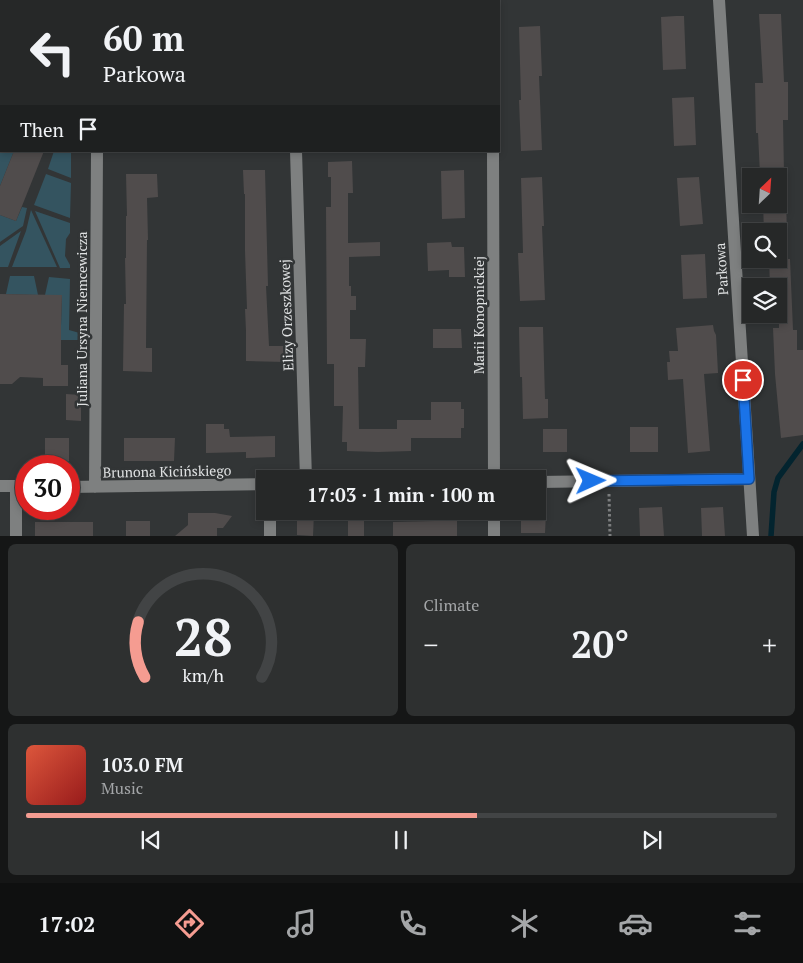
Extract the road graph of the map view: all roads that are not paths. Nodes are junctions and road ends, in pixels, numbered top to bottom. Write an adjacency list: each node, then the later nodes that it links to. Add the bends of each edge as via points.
1 (719, 0): 7 (street, Parkowa)
2 (97, 152): 13 (street, Juliana Ursyna Niemcewicza)
3 (296, 152): 5 (street, Elizy Orzeszkowej)
4 (493, 152): 6 (street, Marii Konopnickiej)
5 (306, 470)
6 (494, 470)
7 (749, 479): 8 (street); 20 (street, Parkowa)
8 (546, 482)
9 (256, 484): 13 (street, Brunona Kicińskiego)
10 (0, 486): 11 (street)
11 (15, 486)
12 (80, 486): 13 (street, Brunona Kicińskiego)
13 (95, 487)
14 (18, 520): 17 (street)
15 (270, 520): 18 (street)
16 (494, 520): 19 (street)
17 (16, 536)
18 (270, 536)
19 (494, 536)
20 (753, 536)

